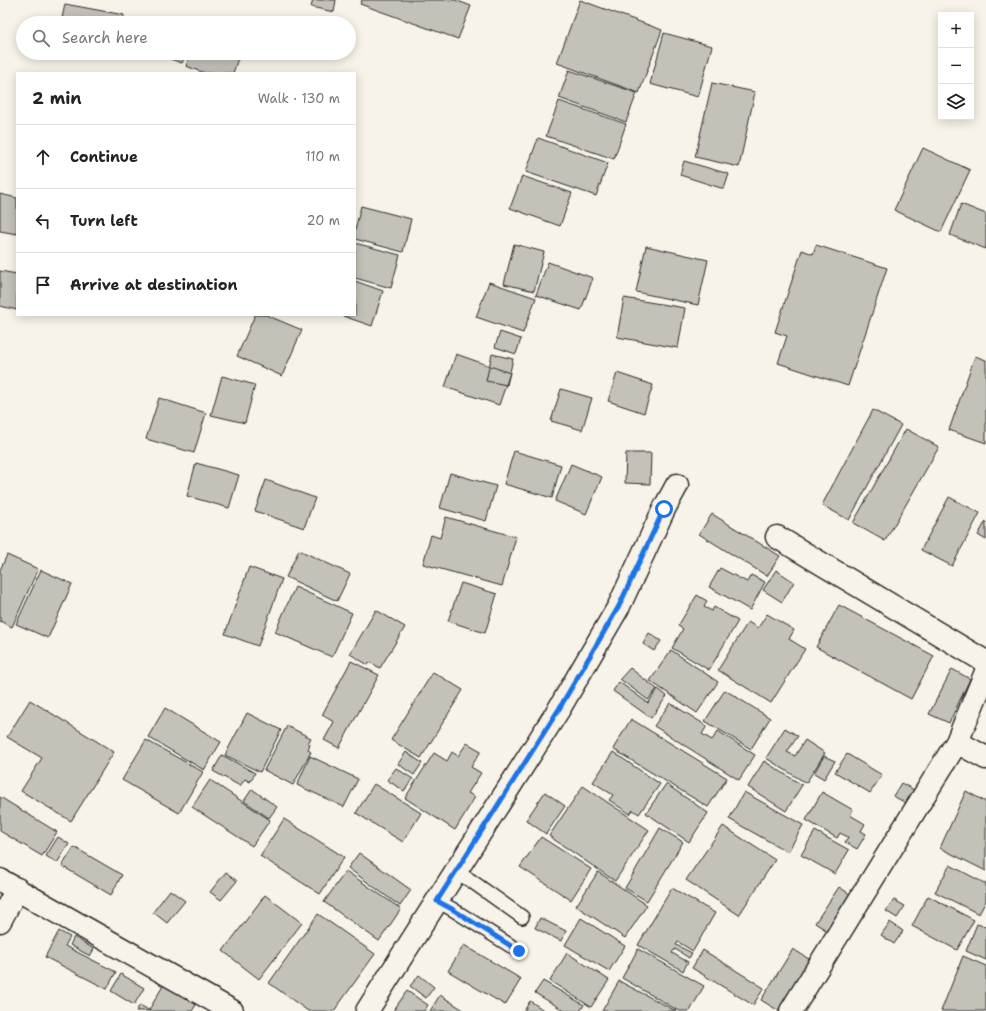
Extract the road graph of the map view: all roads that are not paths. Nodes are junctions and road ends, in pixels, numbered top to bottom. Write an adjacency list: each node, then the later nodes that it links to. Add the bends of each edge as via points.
1 (677, 485): 7 (street, via 619,606 559,709)
2 (777, 537): 3 (street)
3 (986, 662)
4 (986, 672): 5 (street)
5 (957, 742): 6 (street); 15 (street)
6 (986, 758)
7 (455, 872): 9 (street); 10 (lane)
8 (9, 885): 11 (street); 13 (street)
9 (437, 901): 12 (lane); 14 (street)
10 (522, 917)
11 (0, 921)
12 (519, 951)
13 (232, 1011)
14 (367, 1011)
15 (791, 1011)

